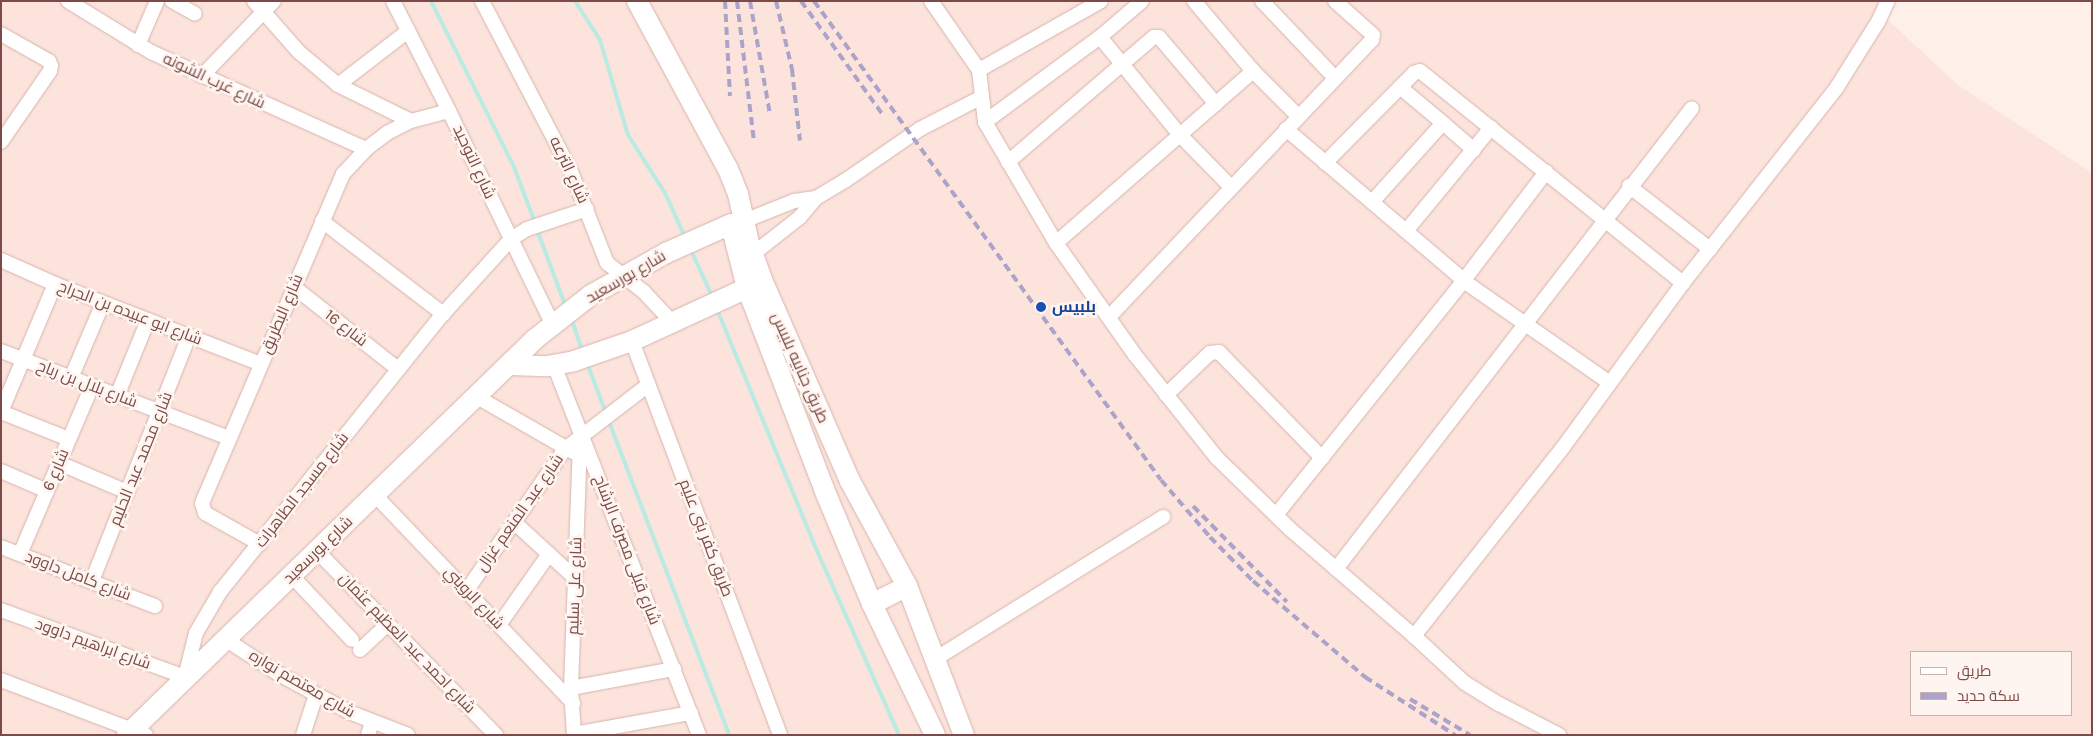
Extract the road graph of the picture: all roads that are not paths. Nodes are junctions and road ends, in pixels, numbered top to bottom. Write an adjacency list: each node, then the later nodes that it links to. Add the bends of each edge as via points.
1 (68, 1): 21 (street, شارع غرب الشونه)
2 (157, 1): 21 (street)
3 (172, 1): 17 (street)
4 (274, 1): 16 (street)
5 (393, 1): 18 (street, شارع التوحيد)
6 (482, 1): 50 (street, شارع الترعه, via 558,145)
7 (622, 1): 53 (main road, طريق جنابيه بلبيس, via 706,150)
8 (637, 1): 53 (main road, طريق جنابيه بلبيس, via 728,169)
9 (930, 1): 23 (street)
10 (1101, 1): 23 (street)
11 (1142, 1): 20 (street)
12 (1194, 1): 24 (street)
13 (1262, 1): 26 (street)
14 (1336, 1): 26 (street, via 1373,38)
15 (1888, 1): 57 (street, via 1836,87)
16 (258, 6): 25 (street); 27 (street, via 299,52)
17 (195, 14)
18 (408, 31): 27 (street); 32 (street, شارع التوحيد)
19 (1, 34): 40 (street, via 49,61 51,69)
20 (1100, 37): 22 (street); 35 (street)
21 (138, 44): 25 (street, شارع غرب الشونه)
22 (1122, 64): 30 (street, via 1157,36); 39 (street); 43 (street)
23 (980, 70): 29 (street)
24 (1253, 72): 30 (street); 33 (street)
25 (202, 76): 41 (street, شارع غرب الشونه)
26 (1335, 78): 33 (street)
27 (338, 85): 34 (street)
28 (1400, 87): 36 (street); 37 (street, via 1414,73 1424,72); 44 (street)
29 (982, 96): 35 (street); 48 (street, via 920,129)
30 (1216, 104): 39 (street)
31 (1692, 108): 46 (street)
32 (450, 110): 34 (street, شارع البطريق); 55 (street, شارع التوحيد)
33 (1298, 116): 38 (street)
34 (411, 121): 41 (street, شارع البطريق)
35 (985, 122): 43 (street)
36 (1443, 123): 42 (street); 49 (street)
37 (1492, 128): 42 (street); 45 (street)
38 (1286, 130): 44 (street); 47 (street)
39 (1180, 135): 47 (street); 56 (street)
40 (1, 142)
41 (366, 149): 52 (street, شارع البطريق, via 343,174)
42 (1474, 150): 54 (street)
43 (1008, 162): 56 (street)
44 (1325, 163): 49 (street)
45 (1546, 172): 51 (street); 61 (street)
46 (1629, 186): 51 (street); 57 (street)
47 (1231, 187): 68 (street)
48 (816, 198): 53 (street, via 794,201); 58 (street, via 800,217)
49 (1372, 202): 54 (street)
50 (587, 209): 55 (street, شارع مسجد الطاهرات); 60 (street, شارع الترعه, via 605,261)
51 (1604, 219): 62 (street); 72 (street)
52 (322, 221): 64 (street, شارع البطريق); 67 (street)
53 (737, 223): 58 (main road, طريق جنابيه بلبيس); 60 (main road, شارع بورسعيد, via 666,253); 65 (main road, طريق جنابيه بلبيس)
54 (1406, 231): 61 (street)
55 (516, 236): 67 (street, شارع مسجد الطاهرات); 71 (street, شارع التوحيد)
56 (1056, 243): 68 (street)
57 (1710, 249): 62 (street)
58 (753, 254): 113 (main road, طريق جنابيه بلبيس, via 838,456)
59 (1, 260): 63 (street, شارع ابو عبيده بن الجراح)
60 (625, 277): 70 (street, شارع الترعه); 71 (main road, شارع بورسعيد, via 591,295)
61 (1464, 280): 72 (street); 95 (street)
62 (1683, 283): 82 (street)
63 (55, 284): 66 (street, شارع ابو عبيده بن الجراح); 76 (street)
64 (294, 287): 77 (street, شارع البطريق); 80 (street, شارع 16)
65 (741, 290): 70 (main road); 115 (main road, طريق جنابيه بلبيس)
66 (103, 302): 69 (street, شارع ابو عبيده بن الجراح); 81 (street)
67 (443, 314): 80 (street, شارع مسجد الطاهرات)
68 (1109, 317): 85 (street)
69 (148, 320): 73 (street, شارع ابو عبيده بن الجراح); 86 (street)
70 (672, 322): 74 (main road)
71 (554, 324): 78 (main road, شارع بورسعيد)
72 (1526, 324): 82 (street); 109 (street)
73 (189, 336): 77 (street, شارع ابو عبيده بن الجراح); 89 (street, شارع محمد عبد الحليم)
74 (622, 344): 79 (main road); 83 (street, طريق كفر بنى عليم)
75 (1, 351): 76 (street, شارع بلال بن رباح)
76 (23, 360): 81 (street, شارع بلال بن رباح); 88 (street)
77 (261, 364): 91 (street, شارع البطريق)
78 (510, 365): 79 (main road); 87 (main road, شارع بورسعيد)
79 (554, 365): 90 (street, شارع قبلى مصرف الرشاح)
80 (398, 369): 104 (street, شارع مسجد الطاهرات)
81 (71, 378): 84 (street, شارع بلال بن رباح)
82 (1610, 383): 120 (street)
83 (648, 385): 90 (street, شارع عبد المنعم غزال); 137 (street, طريق كفر بنى عليم)
84 (92, 386): 86 (street, شارع بلال بن رباح); 92 (street, شارع 6)
85 (1166, 395): 95 (street, via 1210,353 1220,352); 101 (street, via 1217,458)
86 (117, 396): 89 (street, شارع بلال بن رباح)
87 (477, 397): 93 (street); 100 (main road, شارع بورسعيد)
88 (1, 412): 92 (street)
89 (159, 412): 91 (street, شارع بلال بن رباح); 99 (street, شارع محمد عبد الحليم)
90 (585, 434): 93 (street, شارع عبد المنعم غزال); 94 (street, شارع على سليم); 123 (street, شارع قبلى مصرف الرشاح)
91 (229, 438): 104 (street, شارع البطريق, via 202,509)
92 (69, 439): 96 (street, شارع 6)
93 (565, 449): 94 (street); 103 (street, شارع عبد المنعم غزال)
94 (579, 452): 111 (street, شارع على سليم)
95 (1322, 458): 101 (street)
96 (59, 463): 98 (street, شارع 6); 99 (street)
97 (1, 471): 98 (street)
98 (47, 491): 107 (street, شارع 6)
99 (127, 492): 112 (street, شارع محمد عبد الحليم)
100 (374, 494): 106 (main road, شارع بورسعيد); 114 (street, شارع الرويني)
101 (1276, 515): 109 (street)
102 (1163, 517): 122 (street)
103 (514, 522): 108 (street); 114 (street, شارع عبد المنعم غزال)
104 (260, 544): 124 (street, شارع مسجد الطاهرات, via 207,612 196,633)
105 (1, 547): 107 (street, شارع كامل داوود)
106 (317, 551): 110 (main road, شارع بورسعيد); 118 (street, شارع احمد عبد العظيم عثمان)
107 (20, 554): 112 (street, شارع كامل داوود)
108 (549, 554): 111 (street); 119 (street)
109 (1336, 568): 120 (street)
110 (292, 575): 118 (street, via 356,645); 121 (main road, شارع بورسعيد)
111 (575, 578): 127 (street, شارع على سليم)
112 (92, 581): 116 (street, شارع كامل داوود)
113 (907, 586): 115 (main road); 122 (main road, طريق جنابيه بلبيس)
114 (467, 590): 119 (street, شارع الرويني)
115 (872, 604): 138 (main road, طريق جنابيه بلبيس)
116 (155, 606)
117 (1, 610): 124 (street, شارع ابراهيم داوود)
118 (388, 624): 135 (street, شارع احمد عبد العظيم عثمان)
119 (499, 625): 127 (street, شارع الرويني)
120 (1414, 636): 140 (street, via 1465,684)
121 (226, 639): 124 (main road, شارع بورسعيد); 126 (street, شارع معتصم نواره)
122 (935, 659): 139 (main road, طريق جنابيه بلبيس)
123 (674, 669): 127 (street); 128 (street, شارع قبلى مصرف الرشاح)
124 (185, 678): 131 (main road, شارع بورسعيد)
125 (1, 680): 131 (street)
126 (316, 695): 129 (street, شارع معتصم نواره); 133 (street)
127 (572, 696): 132 (street, شارع على سليم)
128 (691, 713): 130 (street); 136 (street, شارع قبلى مصرف الرشاح)
129 (370, 728): 134 (street, شارع معتصم نواره)
130 (631, 730): 132 (street)
131 (135, 733)
132 (574, 734)
133 (303, 735)
134 (408, 735)
135 (496, 735)
136 (700, 735)
137 (780, 735)
138 (935, 735)
139 (964, 735)
140 (1559, 735)

